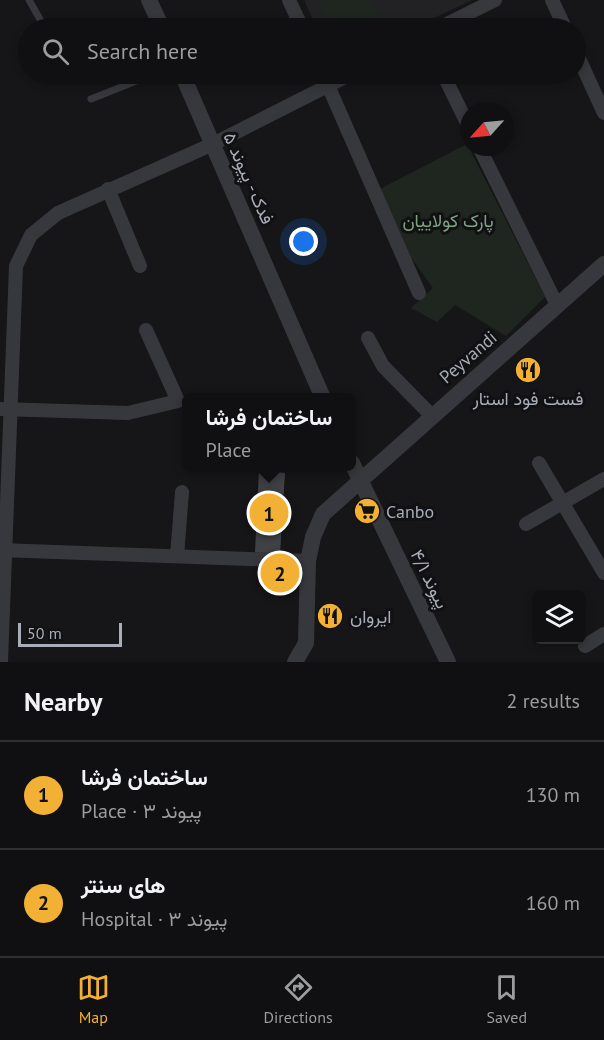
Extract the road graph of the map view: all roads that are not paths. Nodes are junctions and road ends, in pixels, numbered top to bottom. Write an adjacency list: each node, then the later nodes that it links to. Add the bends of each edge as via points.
1 (29, 0): 6 (lane)
2 (149, 0): 7 (street)
3 (289, 0): 8 (street)
4 (495, 0): 9 (street)
5 (552, 0): 10 (street)
6 (39, 18)
7 (157, 18)
8 (297, 18)
9 (459, 18)
10 (560, 18)
11 (586, 74): 19 (street)
12 (129, 84): 17 (lane)
13 (186, 84): 20 (street, فدک - پیوند ۵)
14 (317, 84): 20 (street)
15 (328, 84): 25 (street)
16 (448, 84): 18 (street)
17 (91, 99)
18 (460, 109)
19 (604, 113)
20 (213, 144): 22 (street); 29 (street, فدک - پیوند ۵)
21 (483, 156): 26 (street)
22 (108, 189): 24 (street); 30 (street, via 58,213 31,235 16,266)
23 (604, 264): 26 (street, Peyvandi)
24 (140, 266)
25 (419, 293)
26 (557, 305): 31 (street, Peyvandi)
27 (146, 330): 30 (street, via 178,401 128,413)
28 (368, 338): 31 (street, via 383,366)
29 (321, 393)
30 (5, 409): 43 (street)
31 (431, 415): 33 (street, Peyvandi)
32 (356, 460): 33 (street)
33 (380, 462): 37 (street, Peyvandi); 41 (street)
34 (539, 463): 40 (street)
35 (355, 471): 37 (street)
36 (604, 479): 40 (street)
37 (360, 482): 39 (street, Peyvandi); 41 (street, پیوند ۴/۱)
38 (182, 492): 44 (street)
39 (335, 502): 41 (street, via 355,498); 45 (street, via 323,514)
40 (562, 503): 42 (street); 46 (street)
41 (374, 507): 51 (street, پیوند ۴/۱)
42 (526, 524)
43 (3, 550): 44 (street); 49 (street)
44 (177, 556): 45 (street)
45 (308, 561): 50 (street, via 306,643)
46 (604, 573)
47 (604, 634): 48 (street)
48 (585, 646)
49 (1, 662)
50 (295, 662)
51 (448, 662)

